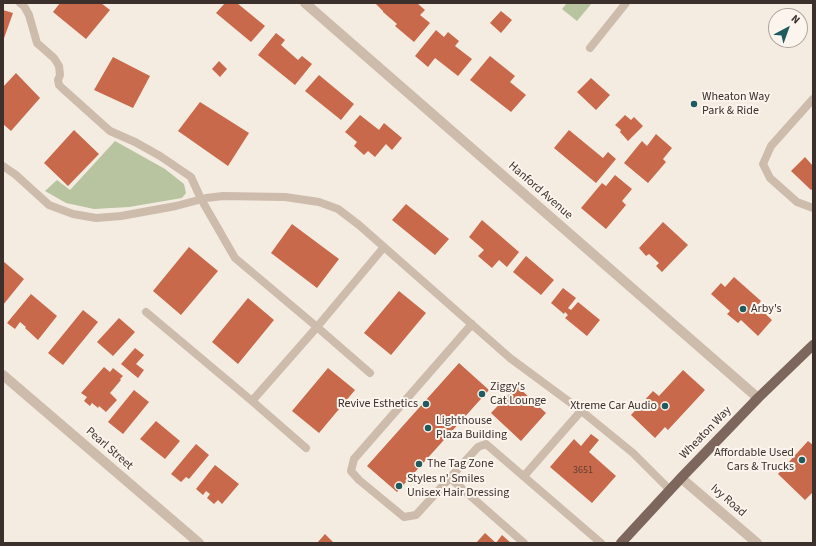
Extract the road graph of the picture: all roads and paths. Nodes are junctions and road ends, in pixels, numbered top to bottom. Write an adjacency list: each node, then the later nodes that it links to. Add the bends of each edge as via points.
1 (305, 3): 16 (street, Hanford Avenue)
2 (626, 3): 4 (lane)
3 (23, 4): 7 (lane, via 37,43 54,58 58,66 58,80 62,88 110,130 186,173 194,182)
4 (590, 48)
5 (813, 98): 8 (lane, via 771,146 763,164 770,178 797,202)
6 (3, 166): 7 (lane, via 49,205 73,214 96,218 121,216)
7 (201, 200): 9 (lane, via 223,196 285,197 319,202 338,209); 12 (lane, via 235,258)
8 (813, 208)
9 (384, 247): 11 (lane); 12 (lane)
10 (146, 312): 17 (lane)
11 (472, 324): 18 (lane, via 510,358); 21 (lane, via 354,460 351,471 404,517 416,515)
12 (317, 327): 14 (lane); 17 (lane)
13 (813, 345): 16 (main road, Wheaton Way)
14 (370, 373)
15 (3, 375): 24 (street, Pearl Street)
16 (758, 398): 22 (main road, Wheaton Way)
17 (252, 401): 19 (lane)
18 (581, 411): 20 (lane); 23 (lane, via 633,453)
19 (306, 448)
20 (524, 476): 21 (lane, via 486,444 478,447); 26 (lane)
21 (450, 478): 25 (lane)
22 (681, 478): 23 (main road, Wheaton Way); 28 (street, Ivy Road)
23 (670, 490): 27 (main road, Wheaton Way)
24 (199, 543)
25 (524, 543)
26 (601, 543)
27 (622, 543)
28 (757, 543)

